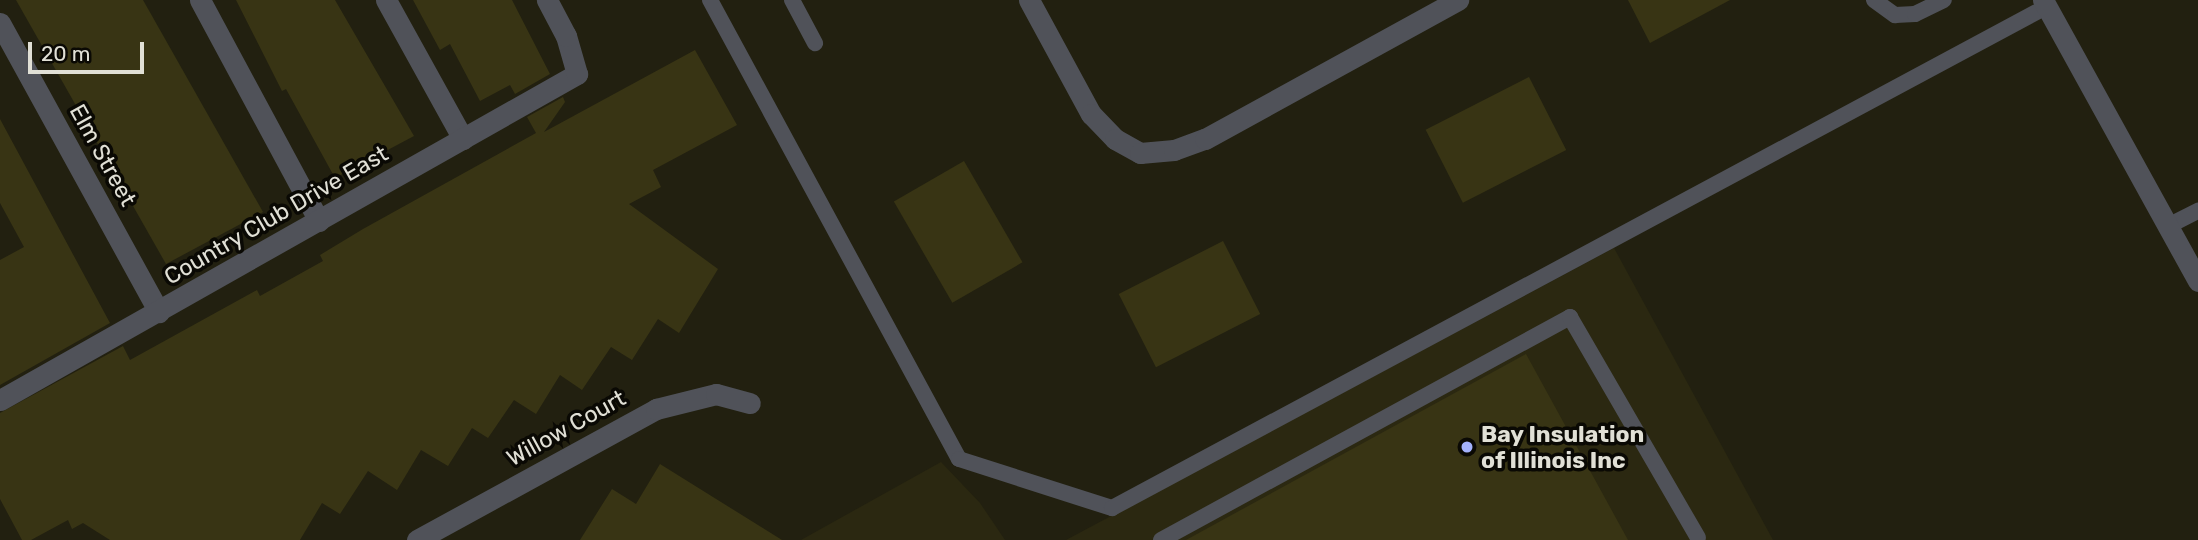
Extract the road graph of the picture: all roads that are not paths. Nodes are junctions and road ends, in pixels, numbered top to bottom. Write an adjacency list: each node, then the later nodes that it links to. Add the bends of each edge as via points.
1 (200, 0): 15 (street)
2 (386, 0): 13 (street)
3 (547, 0): 13 (street, Country Club Drive East, via 566,36 577,74)
4 (710, 0): 10 (lane, via 959,459 1112,508)
5 (792, 0): 12 (lane)
6 (1029, 0): 7 (street, via 1091,114 1115,139 1140,153 1174,150 1205,139)
7 (1458, 0)
8 (1874, 0): 9 (lane, via 1895,15 1915,15)
9 (1944, 0)
10 (2045, 3): 16 (street)
11 (0, 23): 18 (street, Elm Street)
12 (815, 43)
13 (463, 139): 15 (street, Country Club Drive East)
14 (2198, 211): 16 (lane)
15 (319, 221): 18 (street, Country Club Drive East)
16 (2168, 226): 17 (street)
17 (2198, 281)
18 (159, 312): 19 (street, Country Club Drive East)
19 (0, 400)
20 (750, 403): 22 (street, Willow Court, via 716,394 656,409)
21 (1698, 538): 23 (lane, via 1570,317)
22 (417, 540)
23 (1161, 540)

